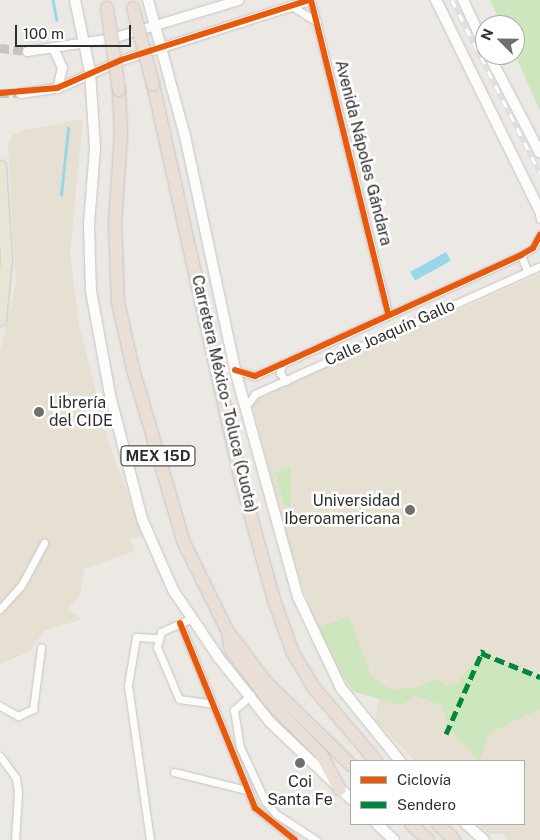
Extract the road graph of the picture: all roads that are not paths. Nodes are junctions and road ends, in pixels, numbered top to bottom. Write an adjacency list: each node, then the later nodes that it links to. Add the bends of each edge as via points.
1 (75, 0): 15 (main road)
2 (148, 0): 13 (main road)
3 (238, 0): 13 (street)
4 (310, 0): 10 (street); 12 (street, Avenida Nápoles Gándara)
5 (430, 0): 11 (main road)
6 (436, 0): 11 (main road)
7 (463, 0): 14 (main road)
8 (106, 4): 40 (highway, MEX 15D, bridge, via 119,90 121,134 115,222 118,302 132,369 184,543)
9 (132, 4): 47 (highway, Carretera México - Toluca (Cuota), bridge, via 153,84 240,474 274,600 294,653 314,688)
10 (290, 5): 12 (street); 16 (street)
11 (444, 19): 25 (main road)
12 (317, 22): 30 (street, Avenida Nápoles Gándara)
13 (155, 26): 15 (street); 16 (main road)
14 (475, 26)
15 (85, 44): 17 (street); 20 (main road)
16 (160, 46): 20 (street); 33 (main road, via 187,145)
17 (53, 48): 18 (street); 21 (street, via 62,67)
18 (27, 50)
19 (494, 65): 23 (main road)
20 (90, 72): 21 (street); 38 (main road, via 95,148 89,225 92,291 110,395 142,518 174,590)
21 (57, 88): 22 (street)
22 (20, 94)
23 (540, 153)
24 (0, 166): 31 (main road, via 6,259)
25 (539, 213)
26 (540, 235): 27 (street, Calle Joaquín Gallo, via 533,248)
27 (521, 255): 29 (street); 30 (street, Calle Joaquín Gallo)
28 (540, 266): 29 (street, Calle Joaquín Gallo)
29 (528, 271): 34 (street, Calle Joaquín Gallo)
30 (388, 313): 32 (street, Calle Joaquín Gallo)
31 (0, 320)
32 (282, 364): 33 (street, Calle Joaquín Gallo, via 255,376); 34 (street, via 280,373)
33 (235, 370): 35 (main road)
34 (286, 381): 35 (street, Calle Joaquín Gallo, via 255,394)
35 (245, 407): 48 (main road, via 290,569 314,636 348,699)
36 (44, 543): 37 (street, via 11,603)
37 (0, 609)
38 (192, 618): 39 (street); 43 (main road)
39 (180, 623): 41 (street); 44 (street)
40 (227, 630): 43 (highway, via 231,650); 49 (highway, MEX 15D, via 266,682)
41 (158, 638): 44 (street, via 171,690 179,699); 58 (street, via 136,638 128,685)
42 (41, 648): 45 (street, via 33,710 18,716)
43 (256, 692): 52 (main road, via 270,722); 52 (highway, via 328,754); 60 (street, via 234,710 240,747 265,802 276,814)
44 (213, 704): 51 (street)
45 (0, 706)
46 (0, 756): 57 (street, via 16,778)
47 (375, 760)
48 (399, 760)
49 (350, 764)
50 (174, 772): 51 (street)
51 (246, 790): 59 (street, via 271,824)
52 (347, 795)
53 (378, 825): 61 (main road)
54 (413, 825): 62 (highway)
55 (439, 825): 63 (highway)
56 (467, 825): 64 (main road)
57 (15, 840)
58 (150, 840)
59 (295, 840)
60 (316, 840)
61 (394, 840)
62 (428, 840)
63 (454, 840)
64 (484, 840)

